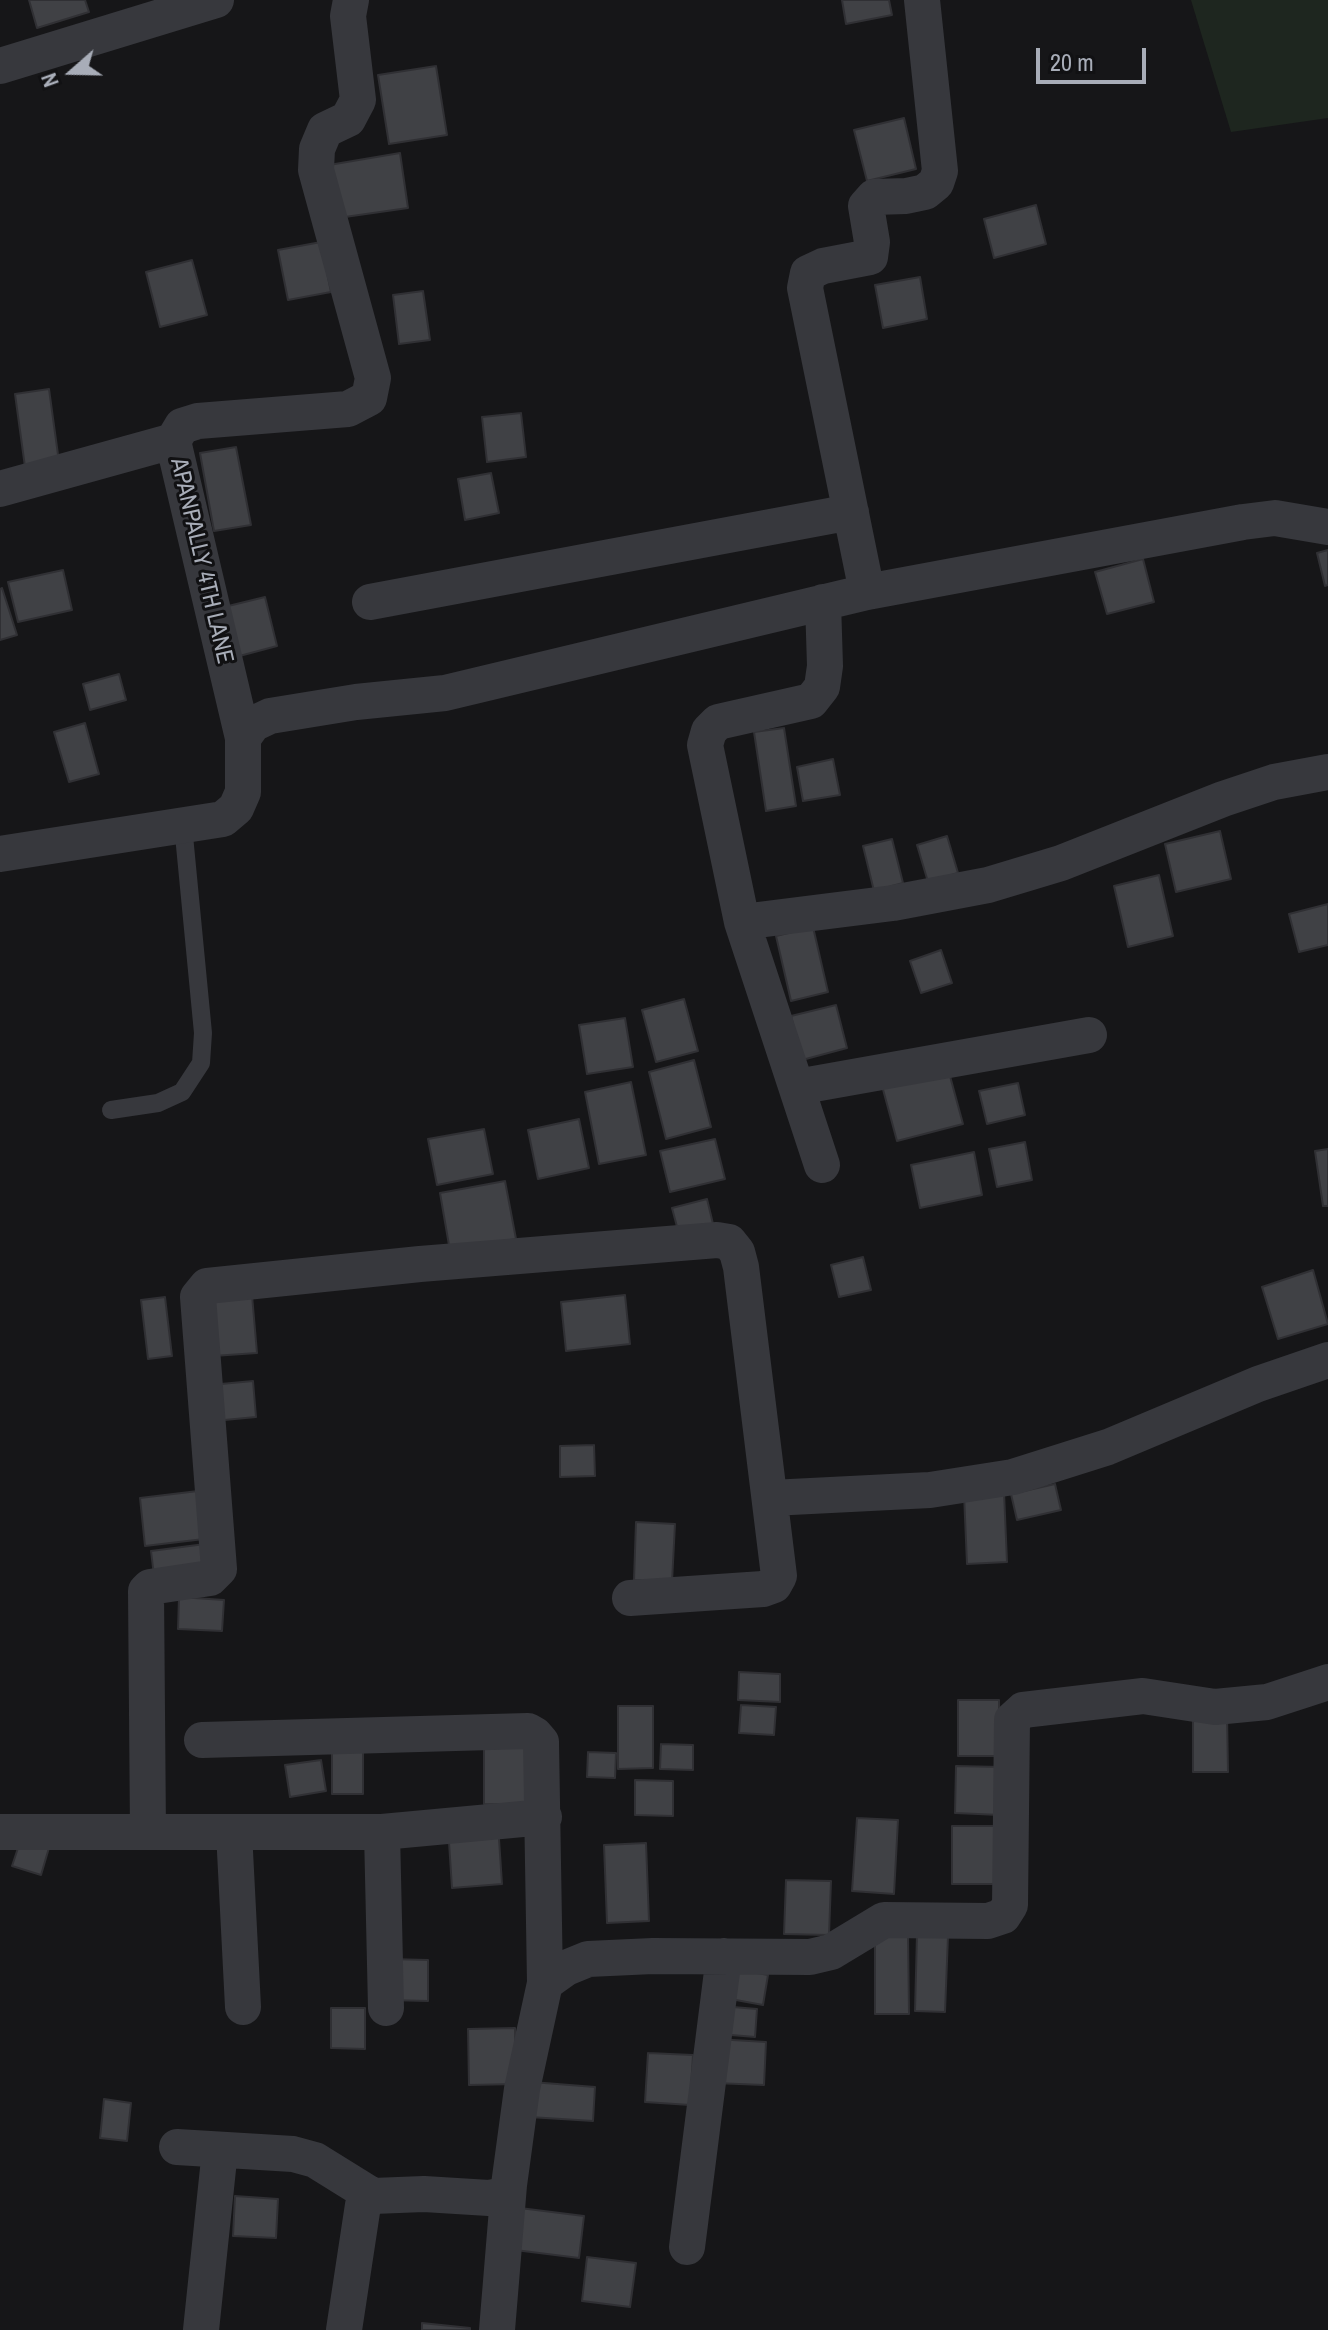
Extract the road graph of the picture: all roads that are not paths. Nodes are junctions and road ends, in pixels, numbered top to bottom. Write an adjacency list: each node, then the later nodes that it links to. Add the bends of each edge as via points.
1 (216, 0): 4 (street)
2 (351, 0): 5 (street, APANPALLY 4TH LANE, via 348,16 358,100 348,119 325,130 316,170 373,378 369,398 348,409 198,421 182,426)
3 (922, 0): 7 (street, via 940,171 936,183 925,192 874,197 866,206 870,257 808,273 805,288)
4 (0, 66)
5 (173, 441): 6 (street); 12 (street, APANPALLY 4TH LANE)
6 (0, 489)
7 (851, 512): 9 (street); 10 (street)
8 (1328, 527): 9 (street, via 1275,518 1243,522)
9 (867, 592): 11 (street)
10 (370, 602)
11 (823, 602): 12 (street, via 496,683 270,716 253,724); 16 (street, via 825,666 822,687 811,701 718,722 705,745)
12 (243, 738): 14 (street, APANPALLY 4TH LANE, via 243,792 236,808 223,819)
13 (1328, 772): 16 (street, via 1236,794 1061,863 988,885)
14 (183, 825): 15 (street, APANPALLY 4TH LANE); 19 (lane, via 203,1033 201,1063 182,1092 158,1103)
15 (0, 854)
16 (742, 922): 18 (street)
17 (1089, 1035): 18 (street)
18 (797, 1087): 20 (street)
19 (111, 1110)
20 (822, 1165)
21 (1328, 1360): 22 (street, via 1108,1447 1013,1477 930,1490)
22 (771, 1498): 23 (street, via 779,1576 774,1585); 28 (street, via 741,1267 729,1242 436,1262 207,1286 198,1297 219,1569 210,1578 146,1591)
23 (630, 1598)
24 (1328, 1682): 31 (street, via 1267,1702 1215,1707 1143,1696 1023,1710 1012,1720 1010,1905 1003,1916 988,1921 884,1920 831,1952 810,1957)
25 (202, 1740): 26 (street, via 528,1731 541,1742)
26 (544, 1817): 30 (street); 32 (street)
27 (0, 1832): 28 (street)
28 (148, 1832): 29 (street)
29 (234, 1832): 30 (street); 33 (street)
30 (382, 1832): 34 (street)
31 (724, 1956): 32 (street, via 588,1959); 39 (street)
32 (545, 1983): 37 (street, via 522,2089)
33 (243, 2007)
34 (386, 2008)
35 (177, 2147): 36 (street)
36 (220, 2150): 38 (street, via 315,2160); 40 (street)
37 (509, 2185): 38 (street, via 503,2195 489,2198); 42 (street)
38 (373, 2196): 41 (street, via 358,2219)
39 (687, 2247)
40 (201, 2330)
41 (344, 2330)
42 (497, 2330)

